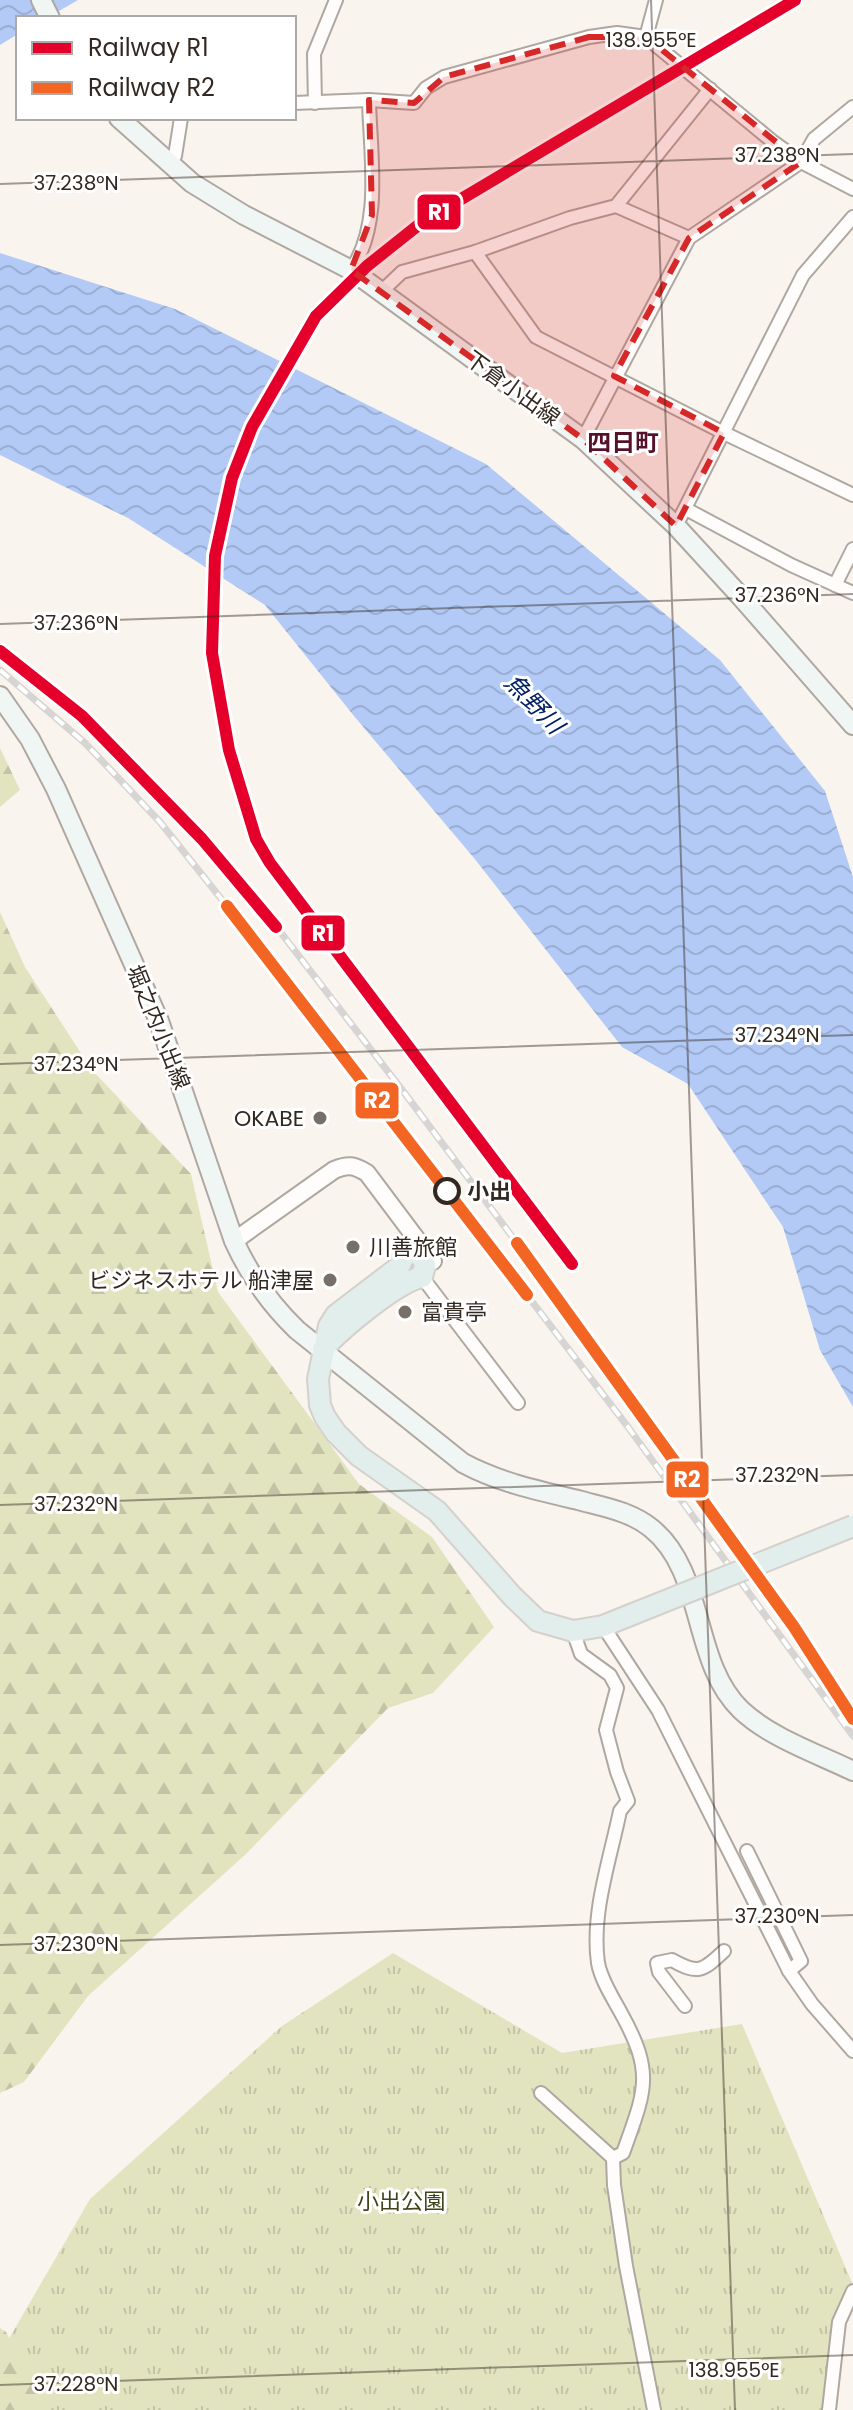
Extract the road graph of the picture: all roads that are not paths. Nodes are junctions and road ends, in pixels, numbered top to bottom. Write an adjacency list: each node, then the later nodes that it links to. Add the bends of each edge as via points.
1 (336, 0): 7 (street, via 314,54)
2 (656, 0): 3 (street)
3 (646, 37): 4 (street); 5 (street, via 589,37 444,77 414,103)
4 (710, 89): 12 (street); 14 (street)
5 (369, 100): 7 (street); 18 (street, via 372,215 360,258)
6 (296, 103): 7 (street)
7 (315, 103)
8 (853, 107): 12 (street, via 814,139)
9 (121, 120): 11 (main road, 下倉小出線)
10 (181, 120): 11 (street, via 175,156)
11 (169, 162): 18 (main road, 下倉小出線, via 244,215)
12 (801, 162): 13 (street); 16 (street)
13 (853, 189)
14 (616, 206): 16 (street); 17 (street)
15 (853, 217): 21 (street, via 803,275)
16 (689, 238): 20 (street)
17 (475, 252): 19 (street, via 402,272); 20 (street, via 536,337)
18 (351, 270): 19 (main road, 下倉小出線)
19 (382, 291): 22 (main road, 下倉小出線)
20 (614, 376): 21 (street); 22 (street)
21 (724, 433): 23 (street); 24 (street)
22 (583, 439): 25 (main road, 下倉小出線)
23 (853, 495)
24 (686, 509): 25 (street); 27 (street)
25 (676, 526): 30 (main road, 下倉小出線)
26 (853, 549): 27 (street)
27 (835, 585): 28 (street)
28 (853, 593)
29 (0, 696): 31 (main road, 堀之内小出線, via 56,789 159,1021)
30 (853, 725)
31 (234, 1241): 32 (street, via 347,1165 367,1173 433,1260 431,1271); 33 (main road, 堀之内小出線, via 274,1307)
32 (422, 1277): 33 (main road, via 423,1258 405,1253 399,1267 333,1319); 34 (street)
33 (323, 1349): 37 (main road, via 320,1405 336,1433 359,1456 437,1511 538,1621); 38 (main road, 堀之内小出線, via 478,1472 620,1511 649,1527 678,1563 716,1673 742,1711 768,1730)
34 (518, 1403)
35 (853, 1526): 36 (main road, bridge)
36 (603, 1626): 37 (main road); 41 (street, via 658,1710)
37 (573, 1631): 45 (street, via 581,1654 610,1675 617,1688 606,1730 628,1801 620,1811 596,1940 599,1968 643,2059 643,2097 623,2153)
38 (853, 1771)
39 (747, 1851): 41 (street, via 801,1961)
40 (724, 1951): 42 (street, via 700,1969 690,1970 672,1960 657,1963)
41 (789, 1971): 43 (street)
42 (685, 2006)
43 (853, 2051)
44 (541, 2093): 45 (street)
45 (613, 2158): 47 (street, via 626,2266)
46 (853, 2291): 48 (street, via 839,2322)
47 (654, 2410)
48 (829, 2410)

